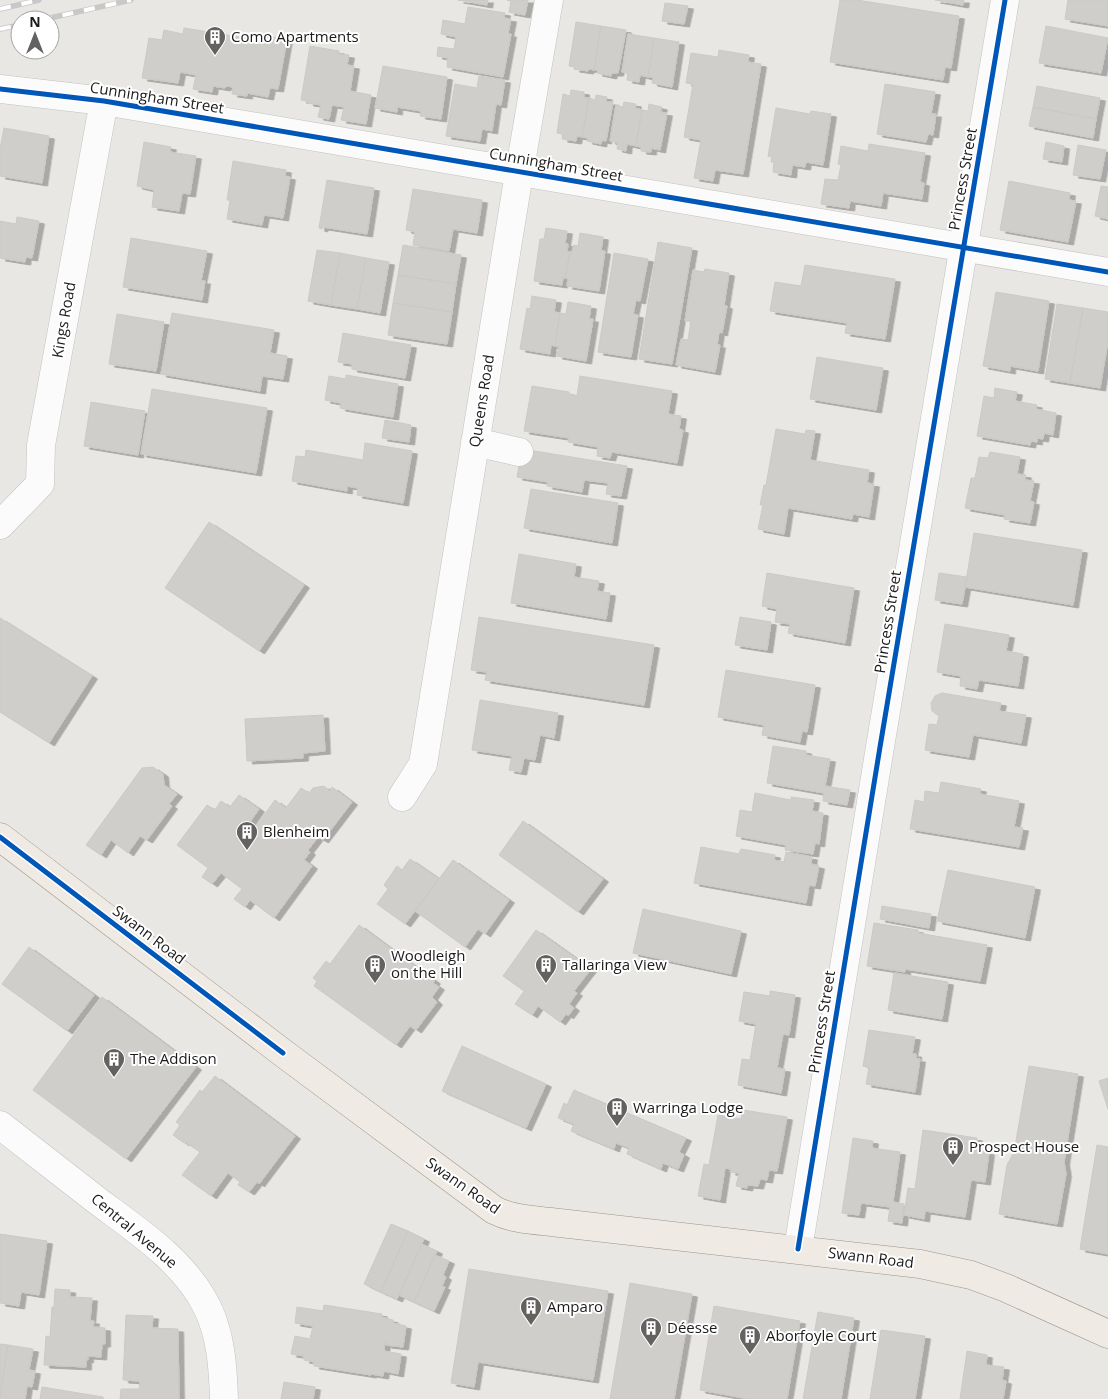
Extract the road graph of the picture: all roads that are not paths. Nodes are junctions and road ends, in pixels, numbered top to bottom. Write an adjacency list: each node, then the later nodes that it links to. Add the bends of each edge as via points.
1 (549, 0): 5 (street, Queens Road)
2 (1006, 0): 6 (street, Princess Street)
3 (0, 89): 4 (street, Cunningham Street)
4 (104, 101): 5 (street, Cunningham Street); 10 (street, Kings Road, via 41,445 40,484)
5 (519, 171): 6 (street, Cunningham Street); 8 (street, Queens Road)
6 (964, 248): 7 (street, Cunningham Street); 14 (street, Princess Street)
7 (1108, 272)
8 (475, 442): 9 (street); 11 (street, Queens Road, via 423,764)
9 (519, 452)
10 (0, 524)
11 (402, 797)
12 (0, 837): 14 (main road, Swann Road, via 283,1053 505,1215)
13 (0, 1125): 16 (street, Central Avenue, via 132,1227 184,1274 205,1302 216,1330)
14 (798, 1249): 15 (main road, Swann Road, via 920,1264 970,1275)
15 (1108, 1334)
16 (224, 1399)

